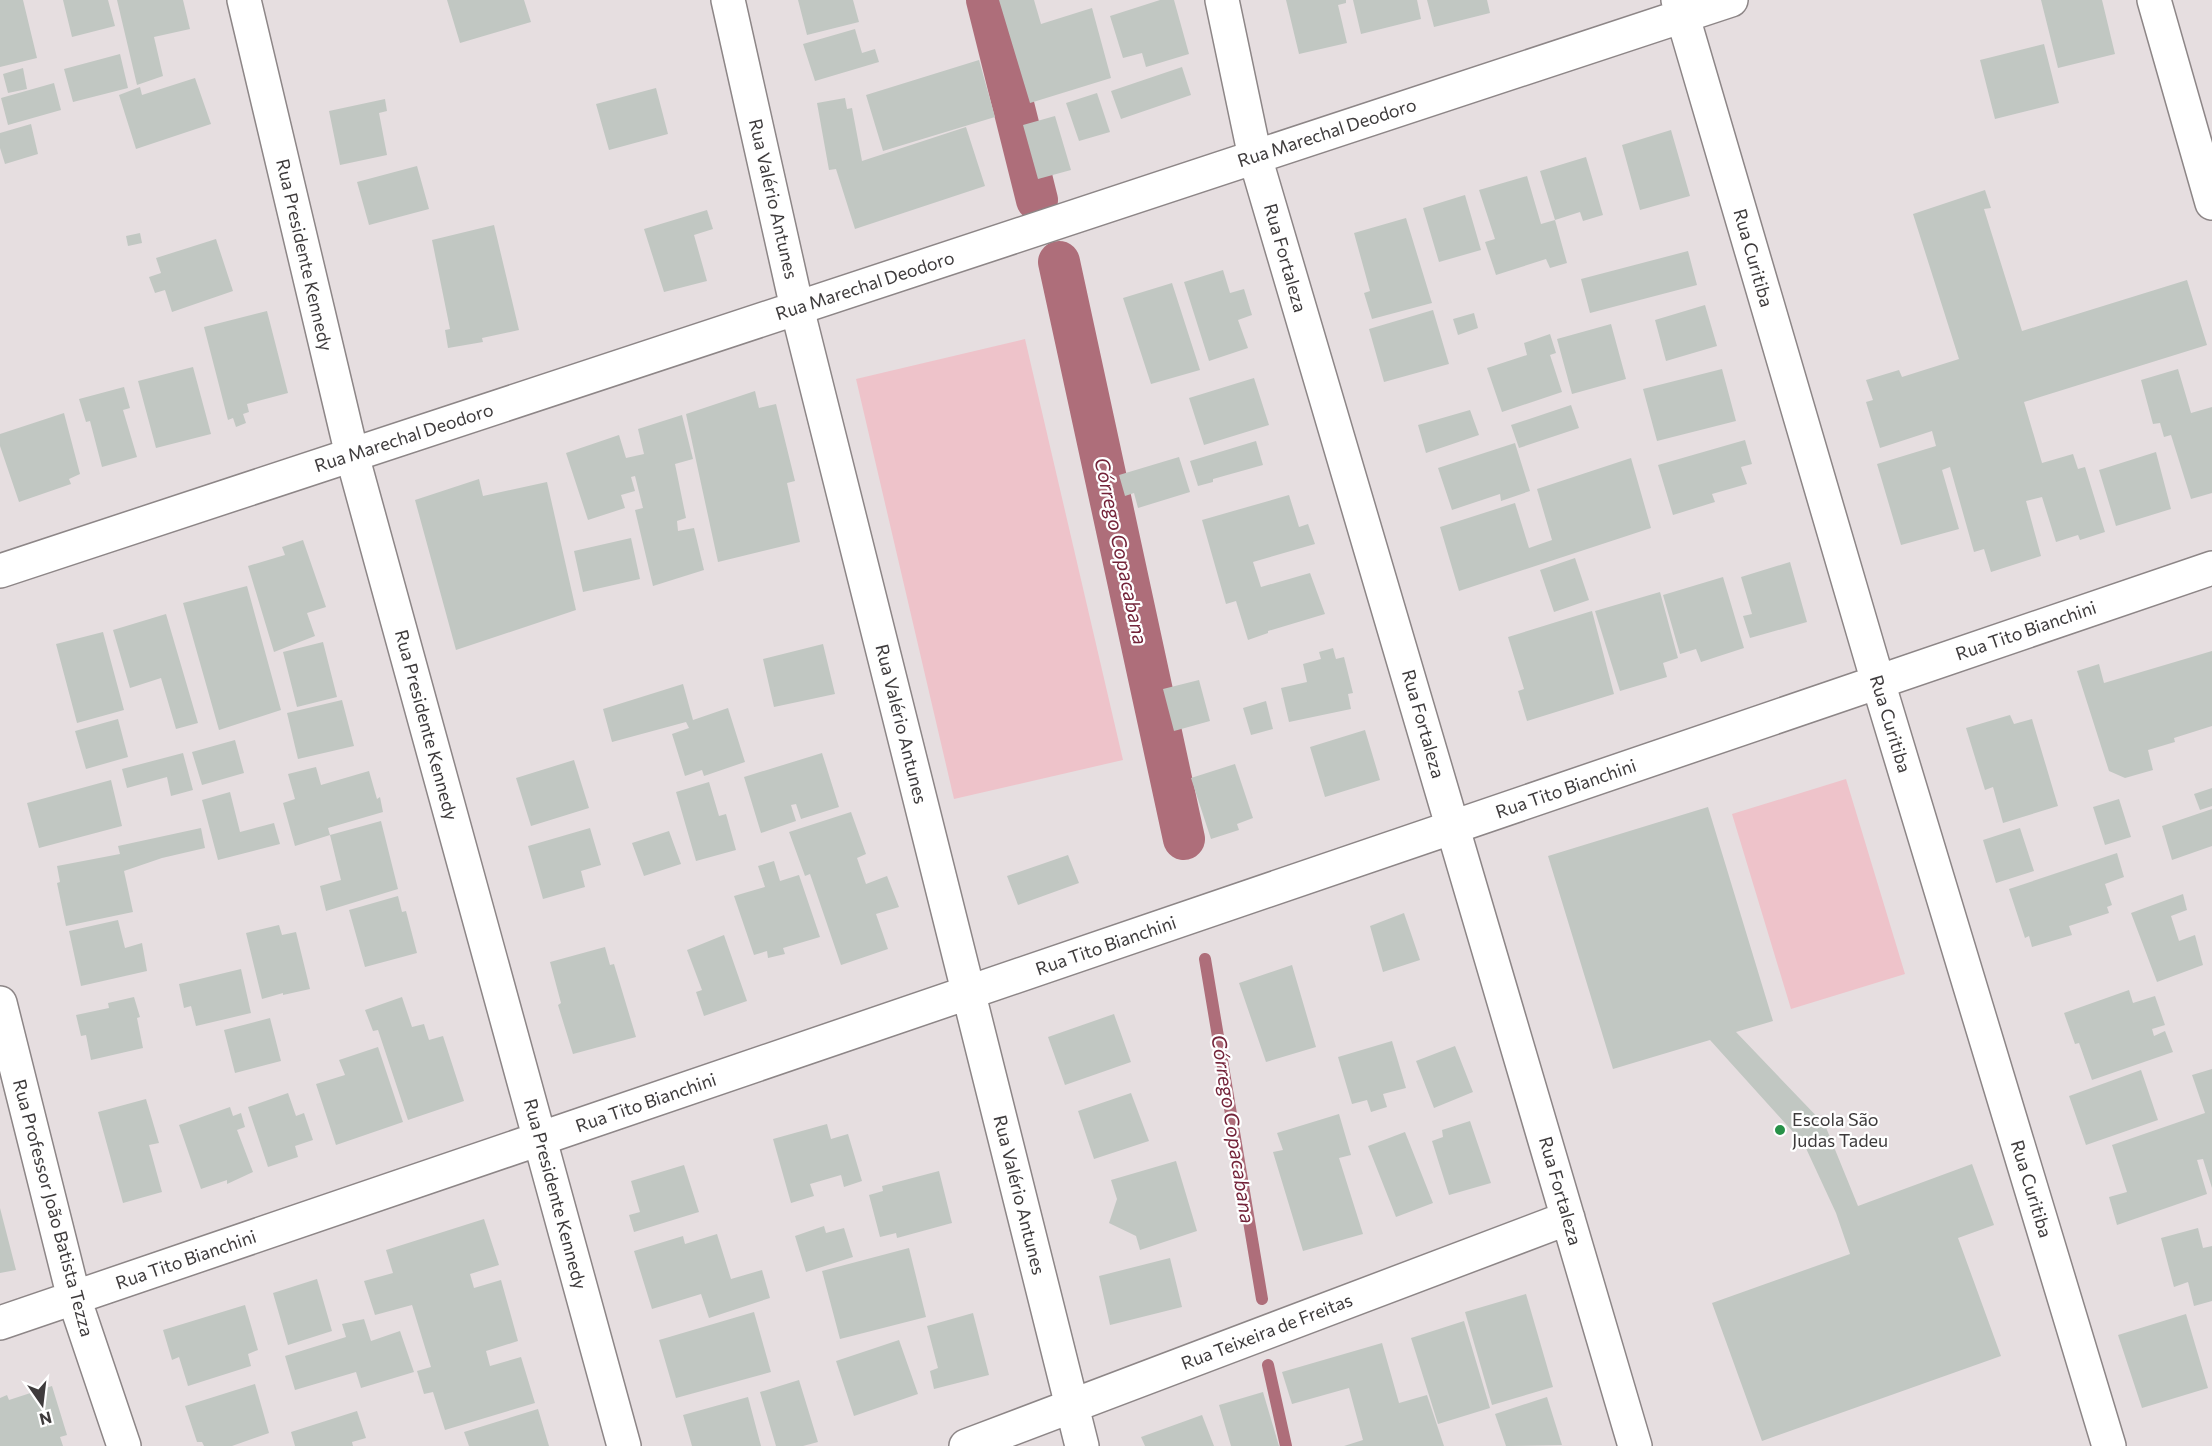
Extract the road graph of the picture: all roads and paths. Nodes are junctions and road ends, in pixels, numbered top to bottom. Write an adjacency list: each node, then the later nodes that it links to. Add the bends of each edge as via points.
1 (244, 0): 10 (street, Rua Presidente Kennedy)
2 (728, 0): 9 (street, Rua Valério Antunes)
3 (1222, 0): 7 (street, Rua Fortaleza)
4 (1731, 0): 6 (street, Rua Marechal Deodoro)
5 (2154, 0): 8 (street)
6 (1680, 8): 7 (street, Rua Marechal Deodoro); 13 (street, Rua Curitiba)
7 (1255, 156): 9 (street, Rua Marechal Deodoro); 14 (street, Rua Fortaleza)
8 (2212, 203)
9 (797, 308): 10 (street, Rua Marechal Deodoro); 15 (street, Rua Valério Antunes)
10 (352, 455): 12 (street, Rua Marechal Deodoro); 17 (street, Rua Presidente Kennedy)
11 (2212, 568): 13 (street, Rua Tito Bianchini)
12 (0, 571)
13 (1878, 682): 14 (street, Rua Tito Bianchini); 27 (street, Rua Curitiba)
14 (1453, 827): 15 (street, Rua Tito Bianchini); 18 (street, Rua Fortaleza)
15 (969, 993): 17 (street, Rua Tito Bianchini); 21 (street, Rua Valério Antunes)
16 (0, 1003): 19 (street, Rua Professor João Batista Tezza)
17 (540, 1139): 19 (street, Rua Tito Bianchini); 23 (street, Rua Presidente Kennedy)
18 (1568, 1218): 21 (street, Rua Teixeira de Freitas); 26 (street, Rua Fortaleza)
19 (74, 1298): 20 (street, Rua Tito Bianchini); 22 (street, Rua Professor João Batista Tezza)
20 (0, 1323)
21 (1072, 1406): 24 (street, Rua Teixeira de Freitas); 25 (street, Rua Valério Antunes)
22 (124, 1446)
23 (624, 1446)
24 (966, 1446)
25 (1082, 1446)
26 (1635, 1446)
27 (2109, 1446)

